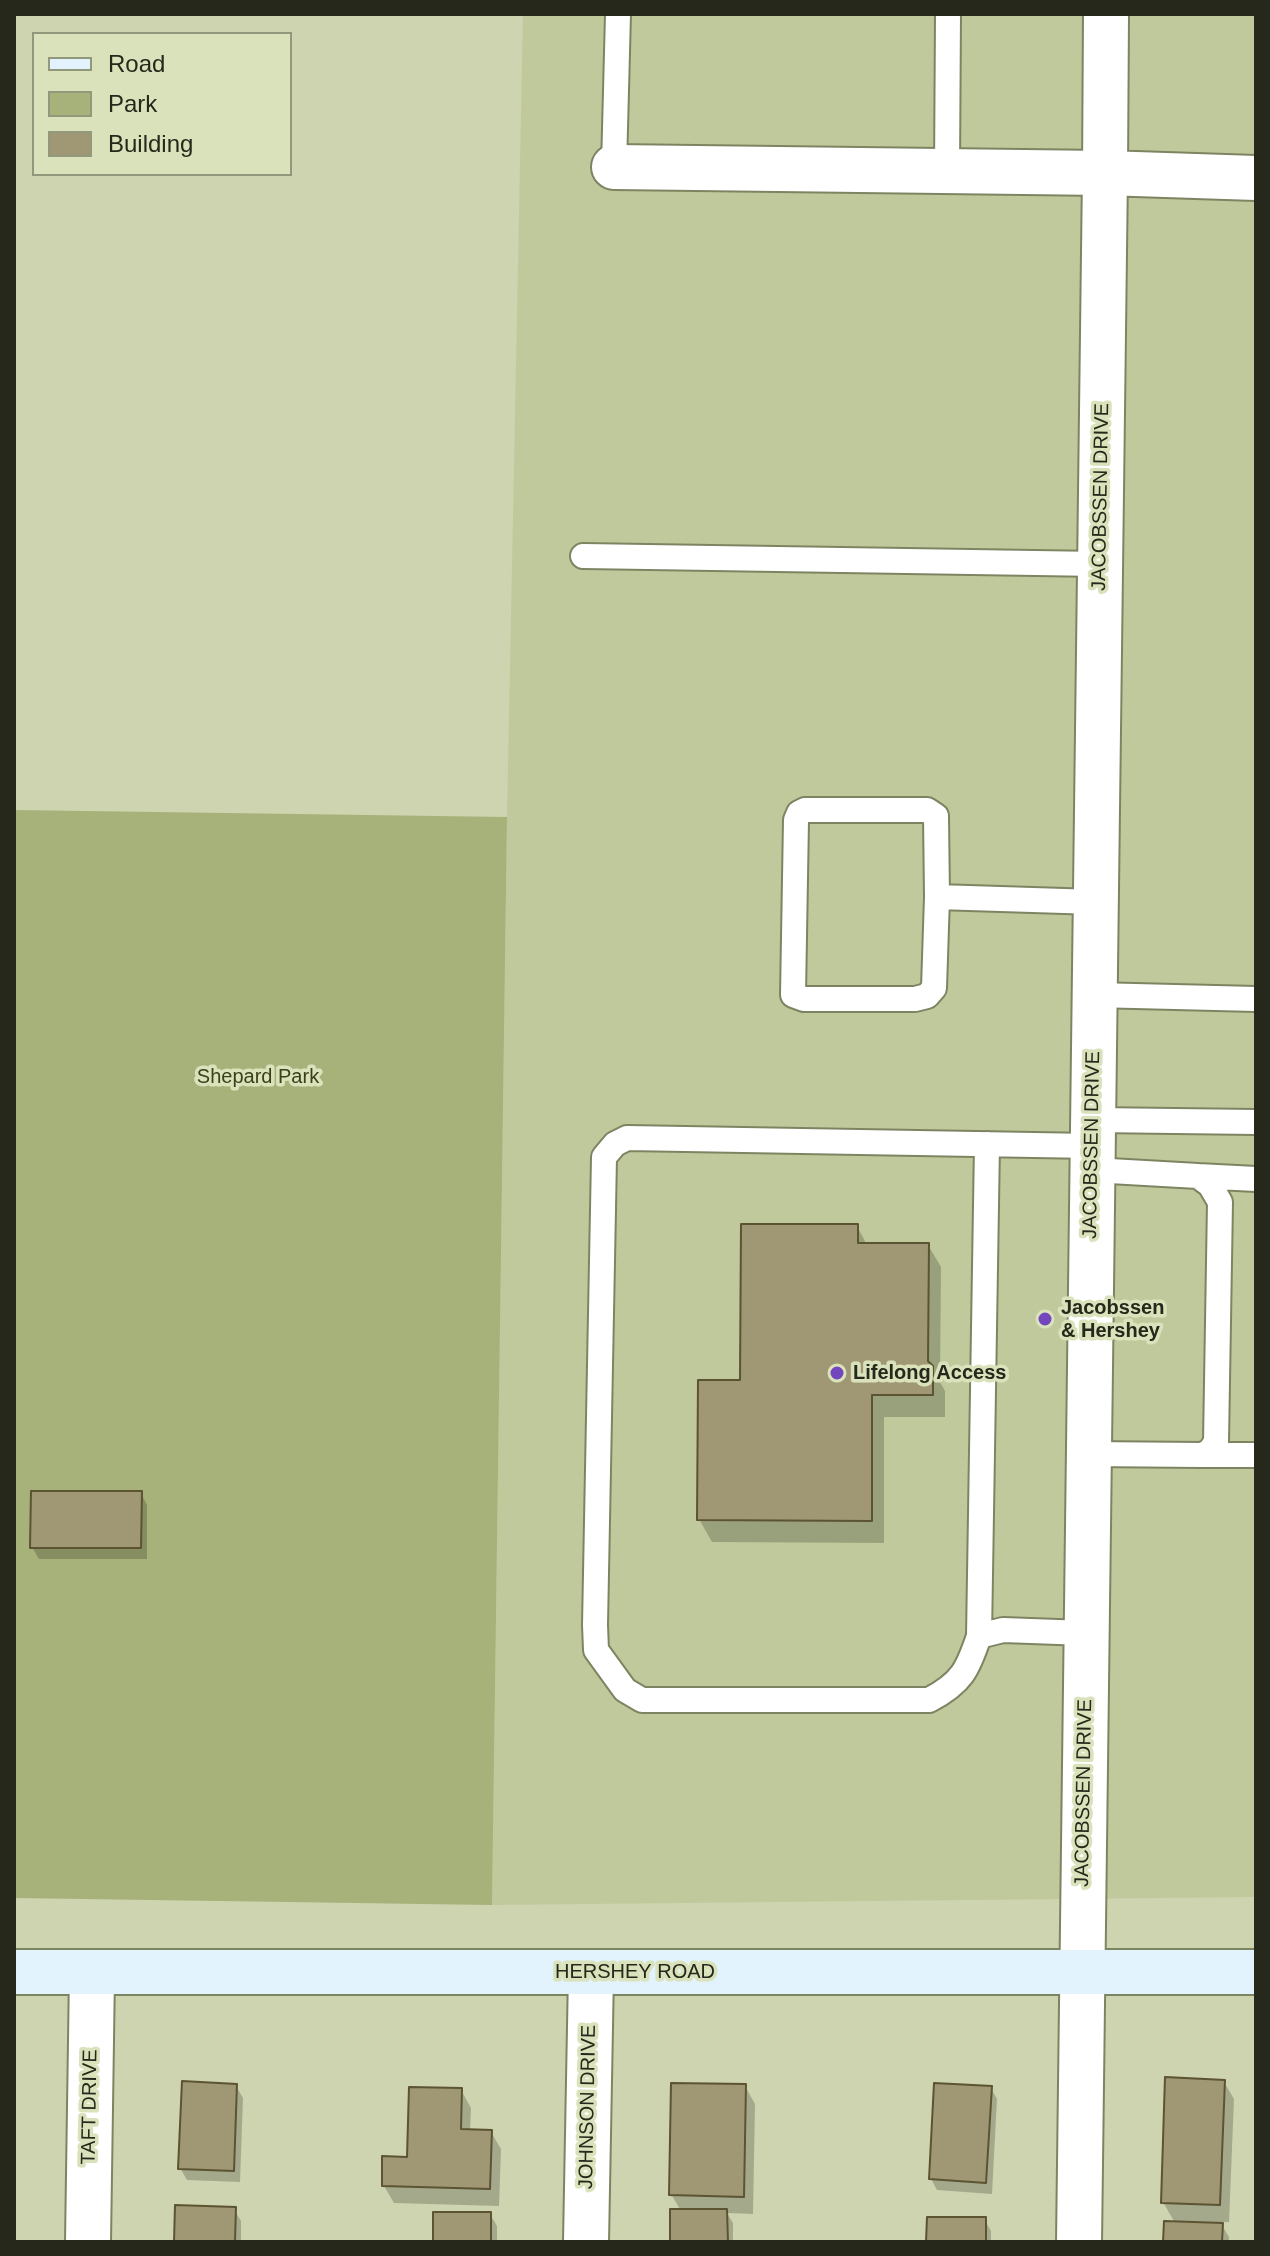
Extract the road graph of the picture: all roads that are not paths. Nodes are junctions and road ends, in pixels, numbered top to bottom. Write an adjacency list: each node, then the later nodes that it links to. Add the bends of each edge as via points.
1 (618, 14): 4 (lane)
2 (948, 14): 5 (lane)
3 (1106, 14): 6 (street, JACOBSSEN DRIVE)
4 (614, 167): 5 (street)
5 (947, 171): 6 (street)
6 (1105, 173): 7 (street); 9 (street, JACOBSSEN DRIVE)
7 (1243, 178)
8 (583, 556): 9 (lane)
9 (1100, 564): 11 (street, JACOBSSEN DRIVE)
10 (937, 897): 10 (lane, via 934,988 927,996 793,995 799,813 927,810 936,816); 11 (lane)
11 (1096, 902): 12 (street, JACOBSSEN DRIVE)
12 (1094, 995): 13 (lane); 16 (street, JACOBSSEN DRIVE)
13 (1256, 999)
14 (1256, 1122): 16 (lane)
15 (987, 1144): 16 (lane); 23 (lane); 23 (lane, via 627,1138 604,1157 595,1609 596,1650 625,1690 642,1700 929,1700 969,1668)
16 (1092, 1145): 17 (lane); 19 (street, JACOBSSEN DRIVE)
17 (1198, 1176): 18 (lane); 20 (lane, via 1220,1202 1216,1442)
18 (1256, 1179)
19 (1088, 1454): 20 (lane); 22 (street, JACOBSSEN DRIVE)
20 (1202, 1455): 21 (lane)
21 (1256, 1455)
22 (1086, 1633): 23 (lane, via 1003,1630); 24 (street, JACOBSSEN DRIVE)
23 (979, 1636)
24 (1081, 1970): 26 (main road, HERSHEY ROAD); 28 (main road, HERSHEY ROAD); 31 (street, JACOBSSEN DRIVE)
25 (14, 1972): 27 (main road, HERSHEY ROAD)
26 (1256, 1972)
27 (92, 1973): 28 (main road, HERSHEY ROAD); 29 (street, TAFT DRIVE)
28 (591, 1973): 30 (street, JOHNSON DRIVE)
29 (88, 2242)
30 (586, 2242)
31 (1079, 2242)

